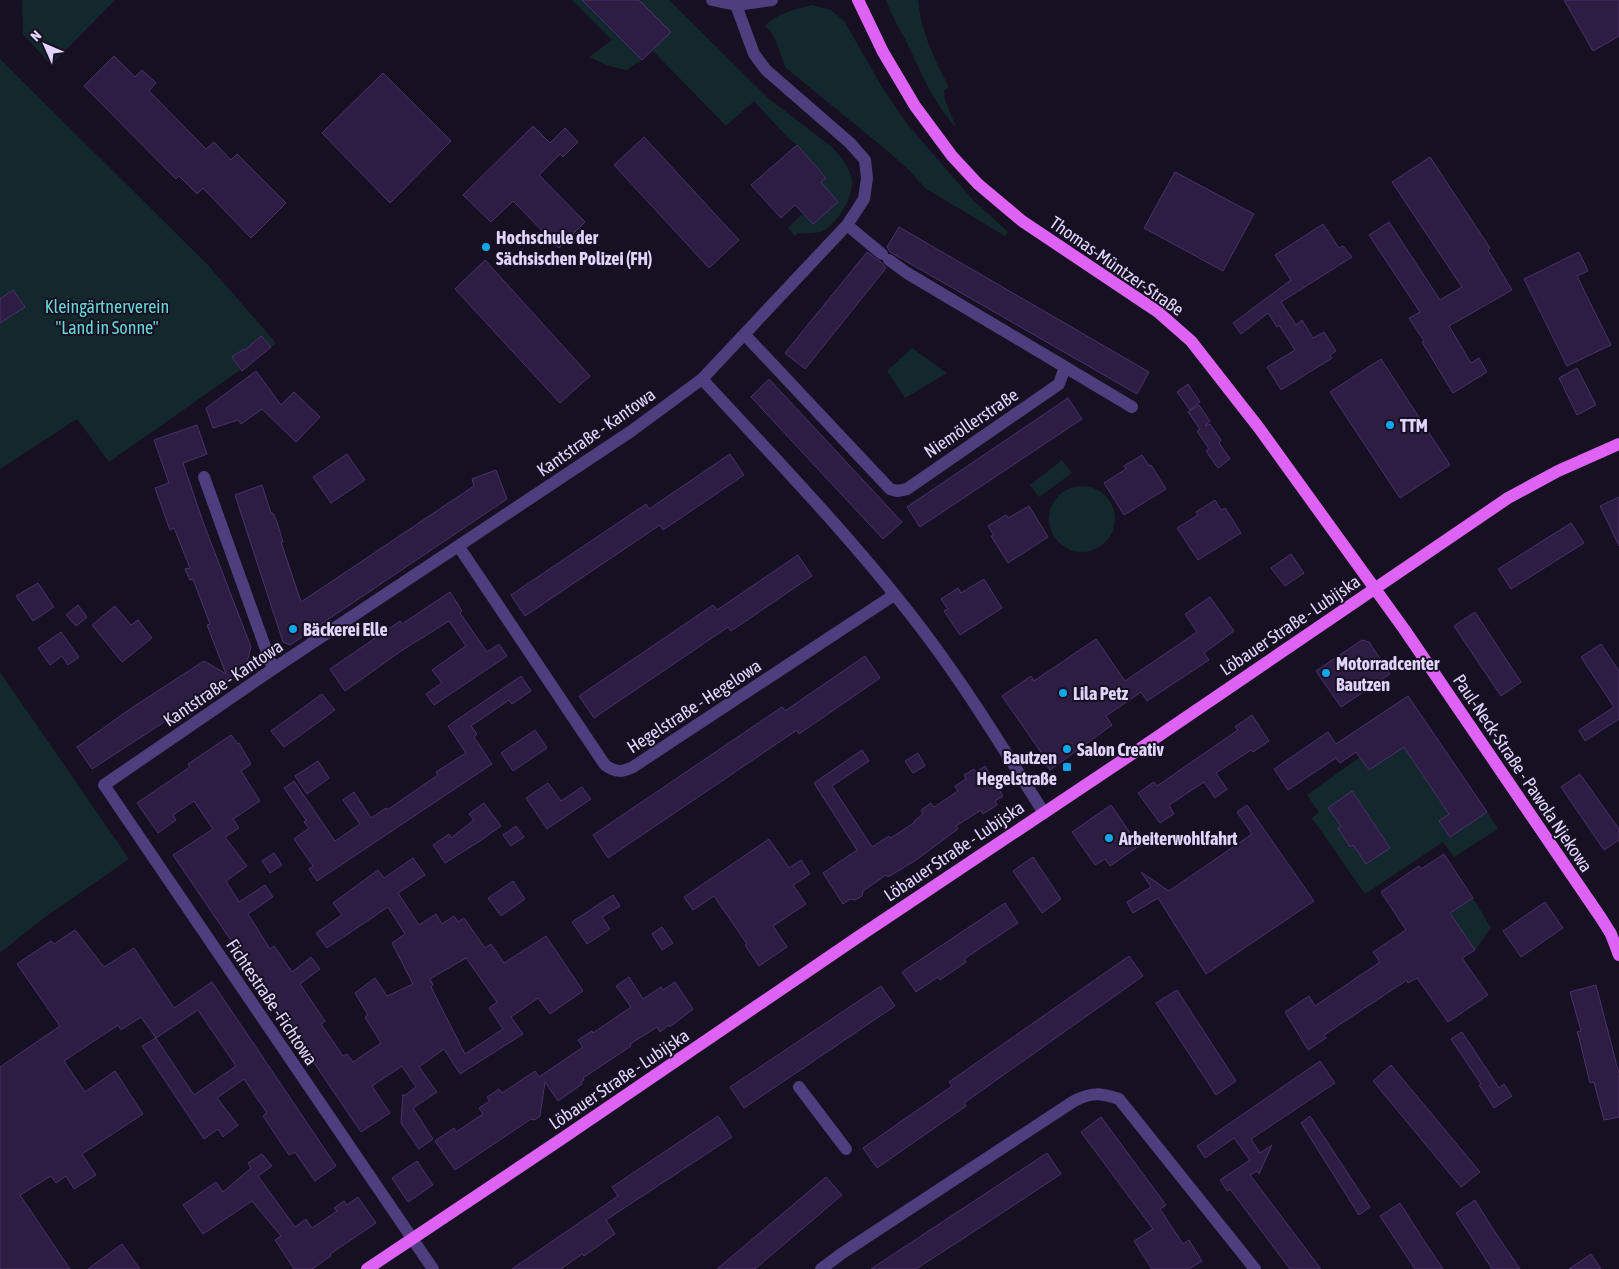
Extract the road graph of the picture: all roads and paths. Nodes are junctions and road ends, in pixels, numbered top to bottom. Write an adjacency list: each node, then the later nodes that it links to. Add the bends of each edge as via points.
1 (712, 0): 4 (street)
2 (772, 0): 4 (street)
3 (858, 0): 13 (main road, Thomas-Müntzer-Straße, via 883,52 915,106 952,156 978,184 1022,221 1158,312 1191,340 1260,428)
4 (736, 5): 5 (street, Kantstraße - Kantowa, via 754,54 766,70 850,143 864,160 868,178 864,199)
5 (848, 225): 6 (street, Kantstraße - Kantowa); 7 (street, via 907,273)
6 (745, 335): 7 (street, Niemöllerstraße, via 890,489 897,491 906,489 1059,384); 8 (street, Kantstraße - Kantowa)
7 (1065, 367): 9 (street)
8 (702, 379): 12 (street, Kantstraße - Kantowa, via 630,432); 14 (street)
9 (1132, 407)
10 (1619, 444): 13 (main road, Löbauer Straße - Lubijska, via 1566,467 1508,498)
11 (204, 477): 15 (street)
12 (459, 547): 14 (street, Hegelstraße - Hegelowa, via 605,765 622,772); 15 (street, Kantstraße - Kantowa)
13 (1375, 589): 17 (main road, Löbauer Straße - Lubijska); 18 (main road, Paul-Neck-Straße - Pawoła Njekowa)
14 (894, 595): 17 (street, via 947,664)
15 (273, 669): 16 (street, Kantstraße - Kantowa)
16 (104, 785): 22 (street, Fichtestraße -Fichtowa)
17 (1044, 813): 22 (main road, Löbauer Straße - Lubijska)
18 (1615, 932): 19 (main road, Paul-Neck-Straße - Pawoła Njekowa)
19 (1619, 955)
20 (798, 1087): 21 (street)
21 (846, 1149)
22 (412, 1239): 23 (main road, Löbauer Straße - Lubijska); 24 (street, Fichtestraße -Fichtowa)
23 (367, 1269)
24 (433, 1269)
25 (821, 1269): 26 (street, via 1074,1101 1088,1094 1105,1094 1119,1099)
26 (1255, 1269)

